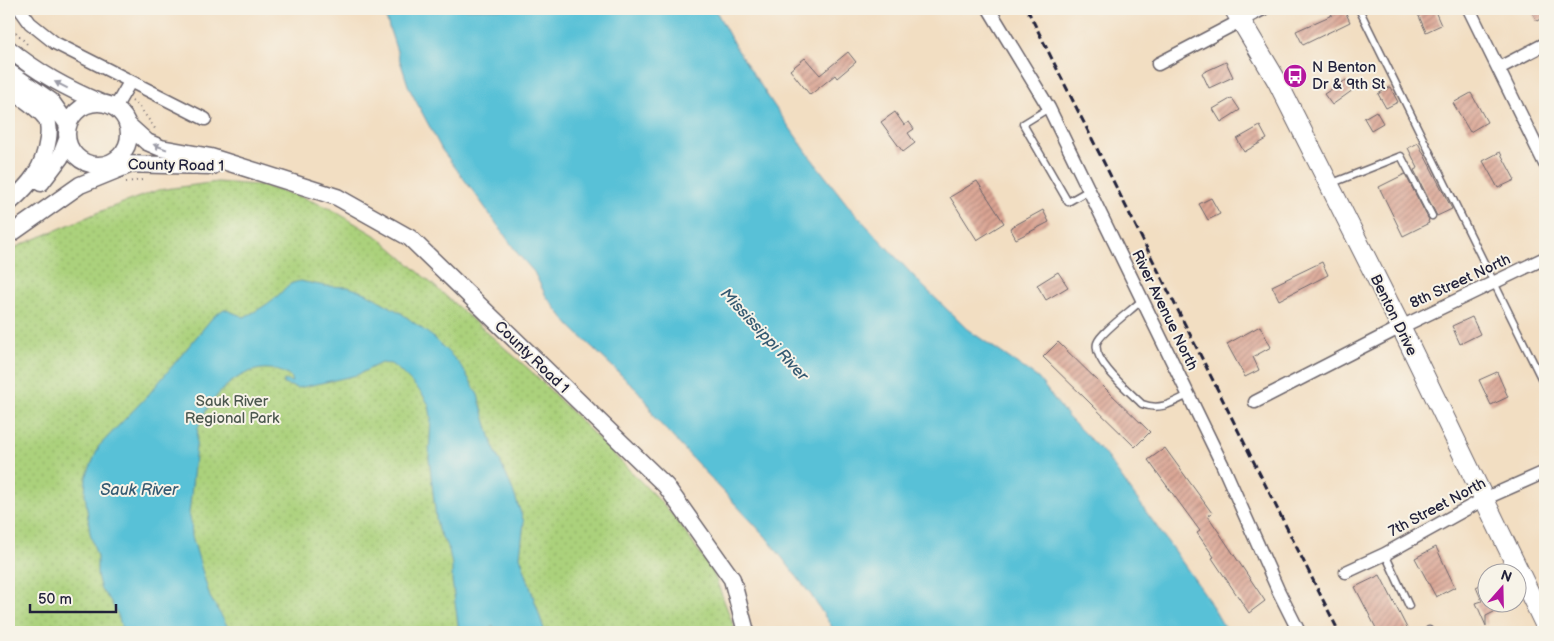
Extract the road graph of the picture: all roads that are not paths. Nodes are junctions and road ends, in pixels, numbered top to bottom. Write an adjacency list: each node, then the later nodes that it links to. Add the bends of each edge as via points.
1 (20, 9): 12 (street, via 55,44)
2 (989, 9): 15 (street, River Avenue North)
3 (1262, 9): 6 (street)
4 (1359, 9): 30 (lane)
5 (1469, 9): 10 (street)
6 (1238, 14): 9 (street); 24 (main road, Benton Drive, via 1277,81)
7 (1545, 44): 10 (street)
8 (9, 49): 14 (street, one-way to 8, via 46,77)
9 (1158, 64)
10 (1499, 68): 21 (street)
11 (9, 72): 18 (street, via 51,101)
12 (130, 82): 14 (street); 16 (street)
13 (9, 88): 26 (street, via 48,121 49,135 43,162 33,179)
14 (110, 106): 17 (street, via 122,115); 18 (street, via 96,103 78,110 72,116)
15 (1049, 108): 25 (street, River Avenue North); 25 (lane, via 1023,124 1068,202)
16 (204, 119)
17 (127, 124): 19 (street, via 128,143 118,158); 23 (street, County Road 1, one-way to 17, via 211,157 161,148 147,142)
18 (67, 133): 20 (street, via 71,150); 26 (street, via 60,158 40,185 24,198)
19 (110, 163): 20 (street); 22 (street, County Road 1)
20 (86, 164): 28 (street)
21 (1545, 164)
22 (129, 165): 23 (street, County Road 1); 28 (street, via 80,185)
23 (241, 167): 42 (street, County Road 1, via 338,197 410,238 666,486 732,579)
24 (1329, 185): 27 (lane, via 1400,156); 32 (main road, Benton Drive)
25 (1089, 190): 31 (street, River Avenue North)
26 (9, 204)
27 (1432, 216)
28 (10, 234)
29 (1545, 258): 30 (street, 8th Street North)
30 (1494, 282): 32 (street, 8th Street North); 33 (lane)
31 (1142, 300): 34 (street, River Avenue North); 34 (lane, via 1097,342 1096,353 1142,404 1166,406)
32 (1401, 327): 35 (street, 8th Street North); 37 (main road, Benton Drive)
33 (1545, 386)
34 (1188, 396): 43 (street, River Avenue North)
35 (1255, 402)
36 (1545, 472): 37 (street, 7th Street North)
37 (1484, 499): 38 (street, 7th Street North); 41 (main road, Benton Drive)
38 (1384, 554): 39 (street, 7th Street North); 40 (lane)
39 (1346, 572)
40 (1409, 606)
41 (1545, 625)
42 (746, 632)
43 (1299, 632)

